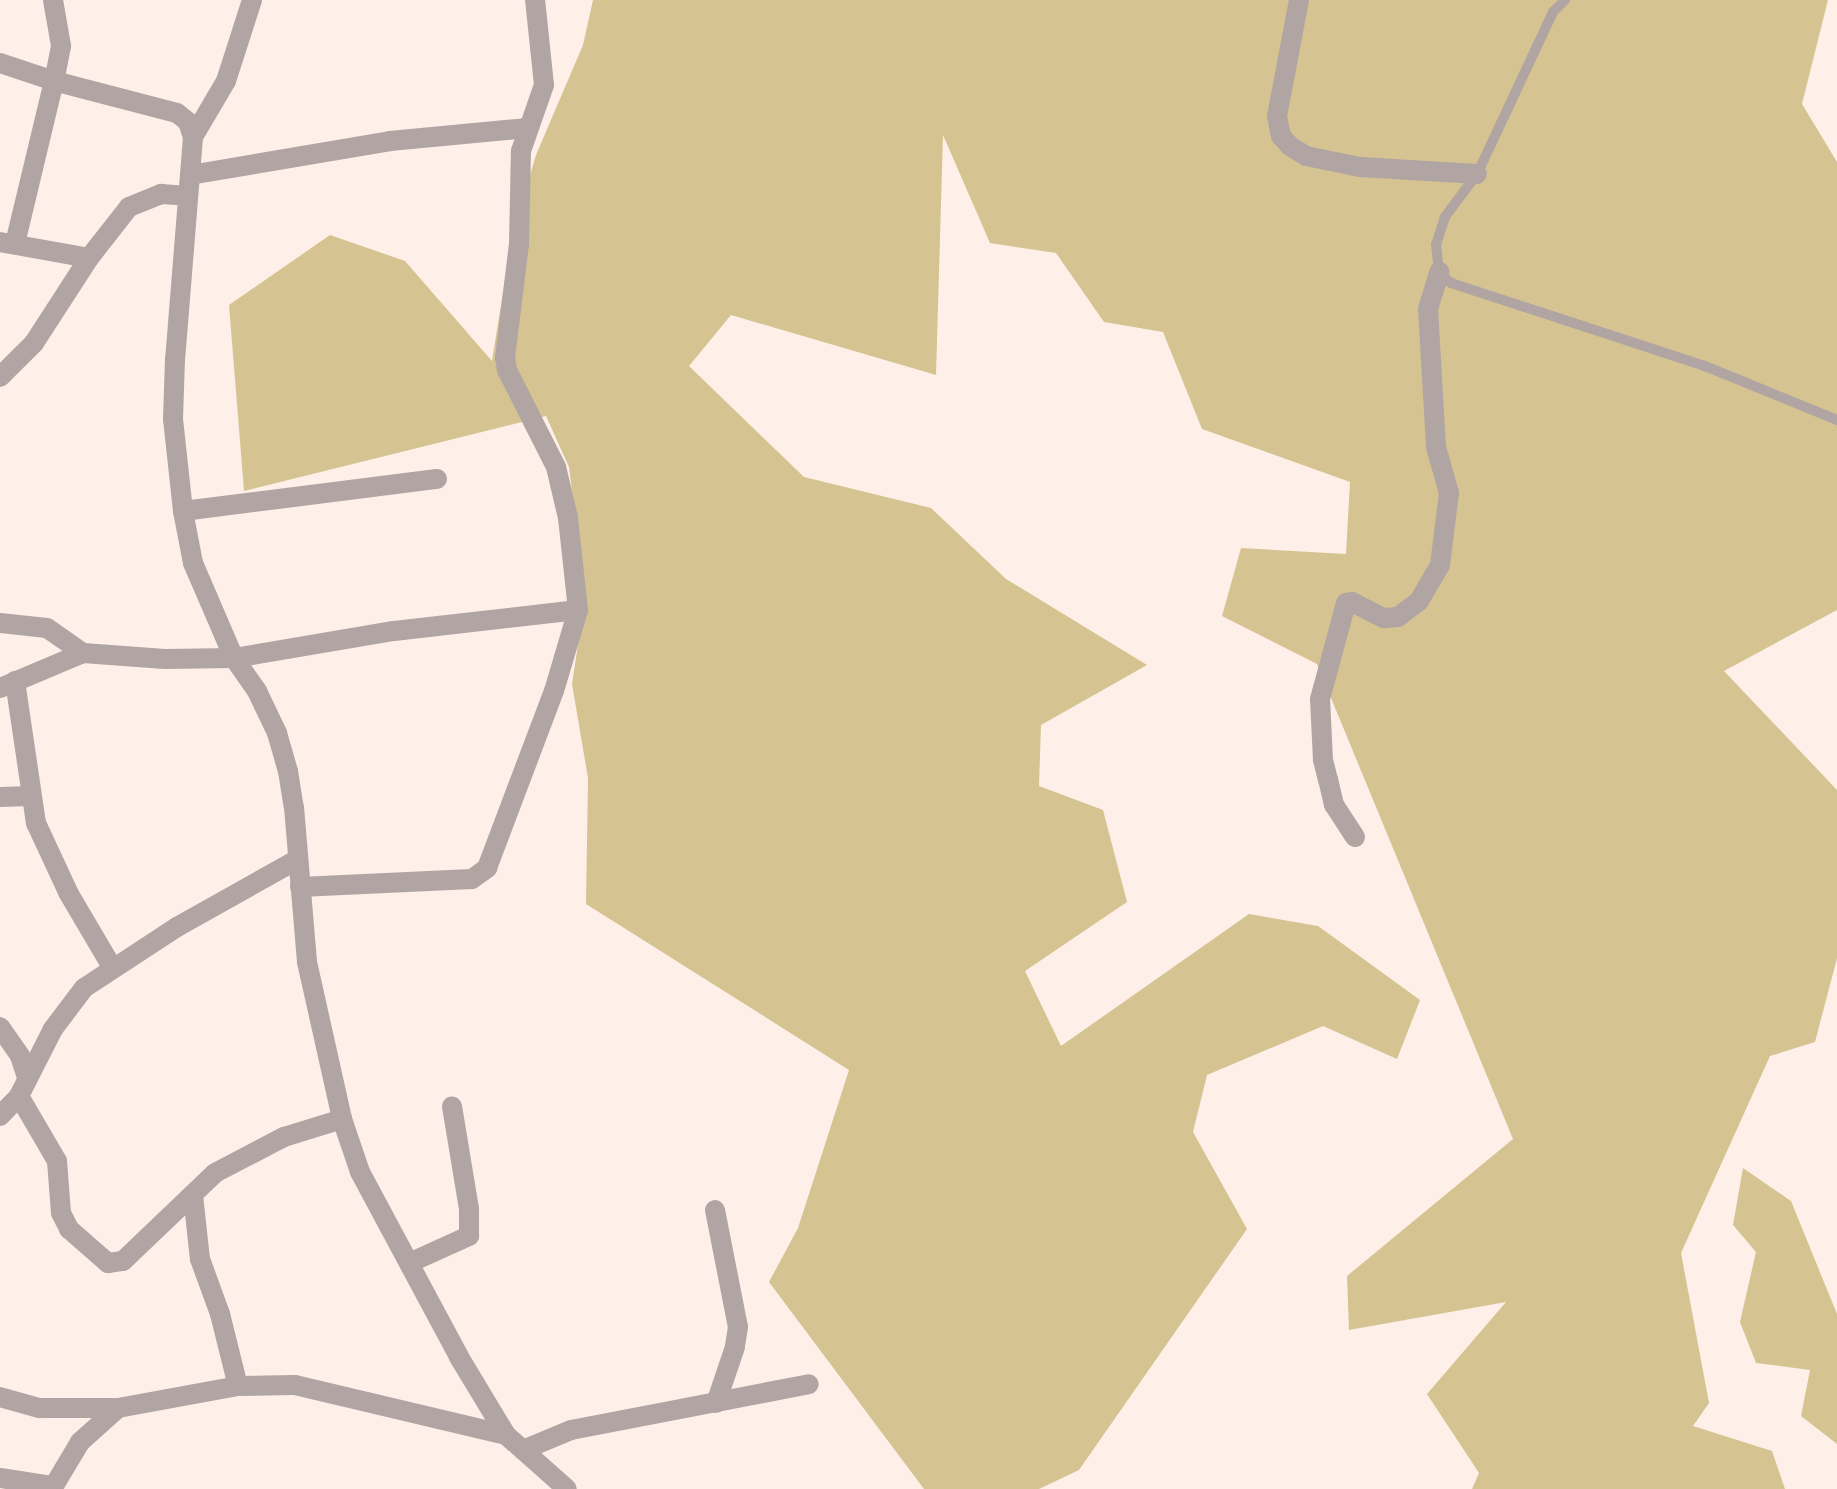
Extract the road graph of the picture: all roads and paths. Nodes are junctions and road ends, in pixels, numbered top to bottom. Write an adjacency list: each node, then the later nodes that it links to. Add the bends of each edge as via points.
1 (53, 0): 7 (street, via 61,46)
2 (252, 0): 9 (street, via 226,81)
3 (535, 0): 8 (street, via 544,85)
4 (1299, 0): 10 (street, via 1277,116 1281,136 1290,146 1306,156 1360,167)
5 (1565, 0): 10 (lane, via 1553,12)
6 (0, 63): 7 (street)
7 (54, 81): 9 (street, via 177,113 188,122); 13 (street)
8 (528, 128): 11 (street, via 390,141); 20 (street, via 521,151 519,244 505,358 556,467 568,518)
9 (193, 137): 11 (street)
10 (1477, 174): 15 (lane, via 1438,233)
11 (190, 175): 12 (street)
12 (188, 196): 14 (street, via 161,194 129,207); 19 (street, via 173,419)
13 (8, 243): 14 (street)
14 (89, 258): 16 (street, via 34,343)
15 (1439, 272): 17 (lane, via 1451,283 1705,366); 27 (street, via 1428,309 1436,447 1449,493 1440,565 1419,601 1398,617 1384,618 1346,603 1320,699 1323,760 1334,805)
16 (0, 377)
17 (1837, 420)
18 (437, 479): 19 (street)
19 (183, 511): 23 (street, via 193,563)
20 (578, 610): 23 (street, via 394,631); 29 (street, via 554,691 487,868 472,879)
21 (0, 623): 22 (street, via 47,628)
22 (83, 653): 23 (street); 24 (street)
23 (234, 658): 28 (street, via 277,733 294,807)
24 (8, 684): 25 (street, via 26,743)
25 (31, 796): 26 (street); 30 (street, via 48,851)
26 (0, 797)
27 (1355, 837)
28 (298, 859): 29 (street); 30 (street)
29 (300, 887): 35 (street, via 307,962)
30 (112, 967): 32 (street, via 66,1009)
31 (0, 1027): 32 (street, via 20,1056)
32 (23, 1087): 34 (street); 36 (street, via 57,1161 61,1213 69,1229 108,1263 123,1261)
33 (452, 1106): 38 (street, via 469,1236)
34 (0, 1116)
35 (342, 1119): 36 (street, via 262,1147 215,1173); 38 (street, via 360,1172)
36 (193, 1195): 40 (street, via 200,1259)
37 (715, 1210): 42 (street, via 738,1327)
38 (409, 1263): 44 (street)
39 (809, 1384): 42 (street)
40 (238, 1386): 43 (street); 44 (street, via 295,1385)
41 (0, 1397): 43 (street, via 39,1408)
42 (716, 1403): 45 (street, via 571,1430)
43 (118, 1408): 47 (street, via 80,1442)
44 (506, 1435): 45 (street)
45 (523, 1450): 48 (street)
46 (0, 1478): 47 (street)
47 (52, 1488)
48 (567, 1489)

